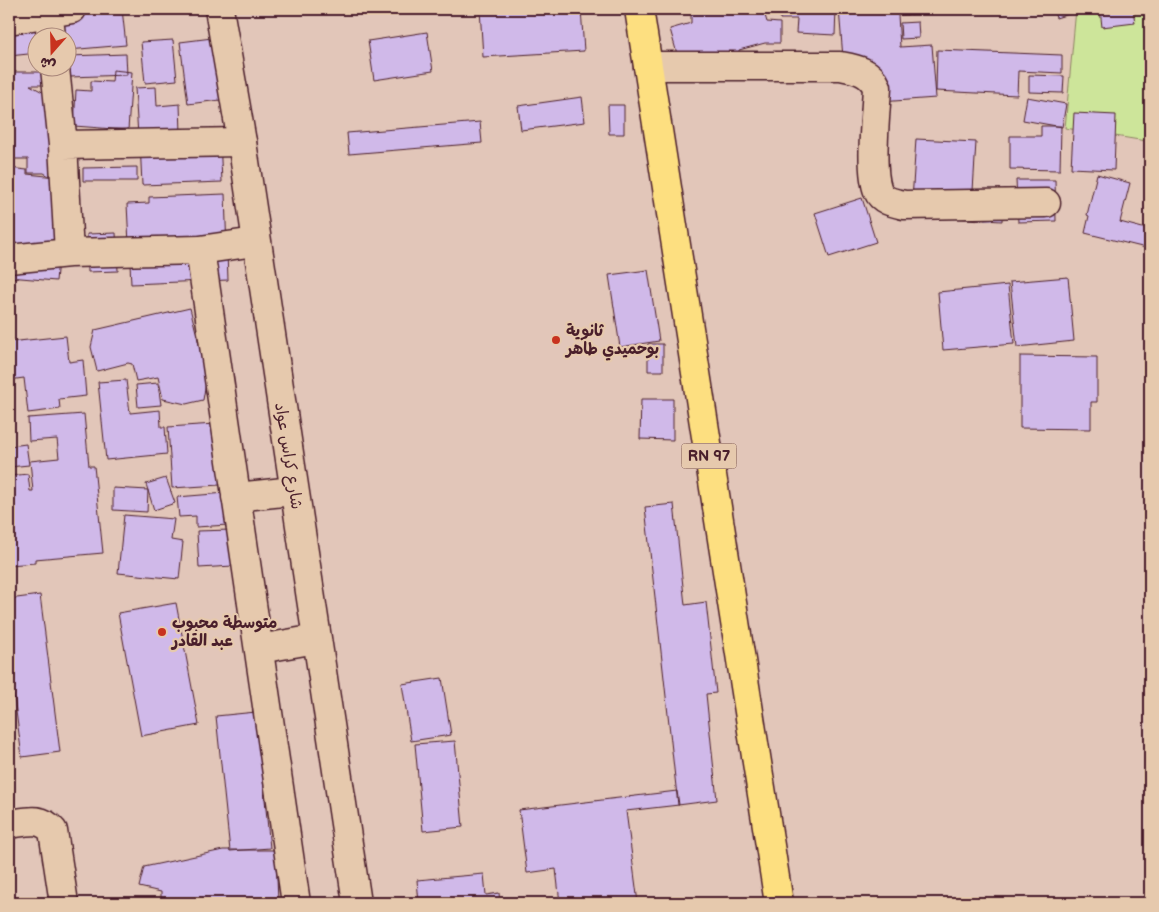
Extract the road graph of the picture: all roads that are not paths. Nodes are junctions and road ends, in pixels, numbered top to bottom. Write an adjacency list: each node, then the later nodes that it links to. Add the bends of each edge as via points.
1 (219, 9): 7 (street, شارع كراس عواد)
2 (639, 9): 5 (main road, RN 97)
3 (9, 20): 4 (street)
4 (57, 20)
5 (648, 66): 9 (street, via 840,66 860,70 873,78 877,87 874,171 878,193 890,202 904,205); 22 (main road, RN 97)
6 (56, 78): 8 (street)
7 (242, 142): 8 (street); 10 (street, شارع كراس عواد)
8 (64, 145): 12 (street)
9 (1046, 203)
10 (255, 242): 11 (street); 14 (street, شارع كراس عواد)
11 (200, 250): 12 (street); 15 (street)
12 (69, 253): 13 (street)
13 (9, 258)
14 (293, 491): 15 (street); 16 (street, شارع كراس عواد)
15 (236, 497): 17 (street)
16 (316, 639): 17 (street); 21 (street, شارع كراس عواد)
17 (259, 649): 20 (street)
18 (9, 824): 19 (street, via 40,821 53,831)
19 (64, 903)
20 (296, 903)
21 (356, 903)
22 (779, 903)

